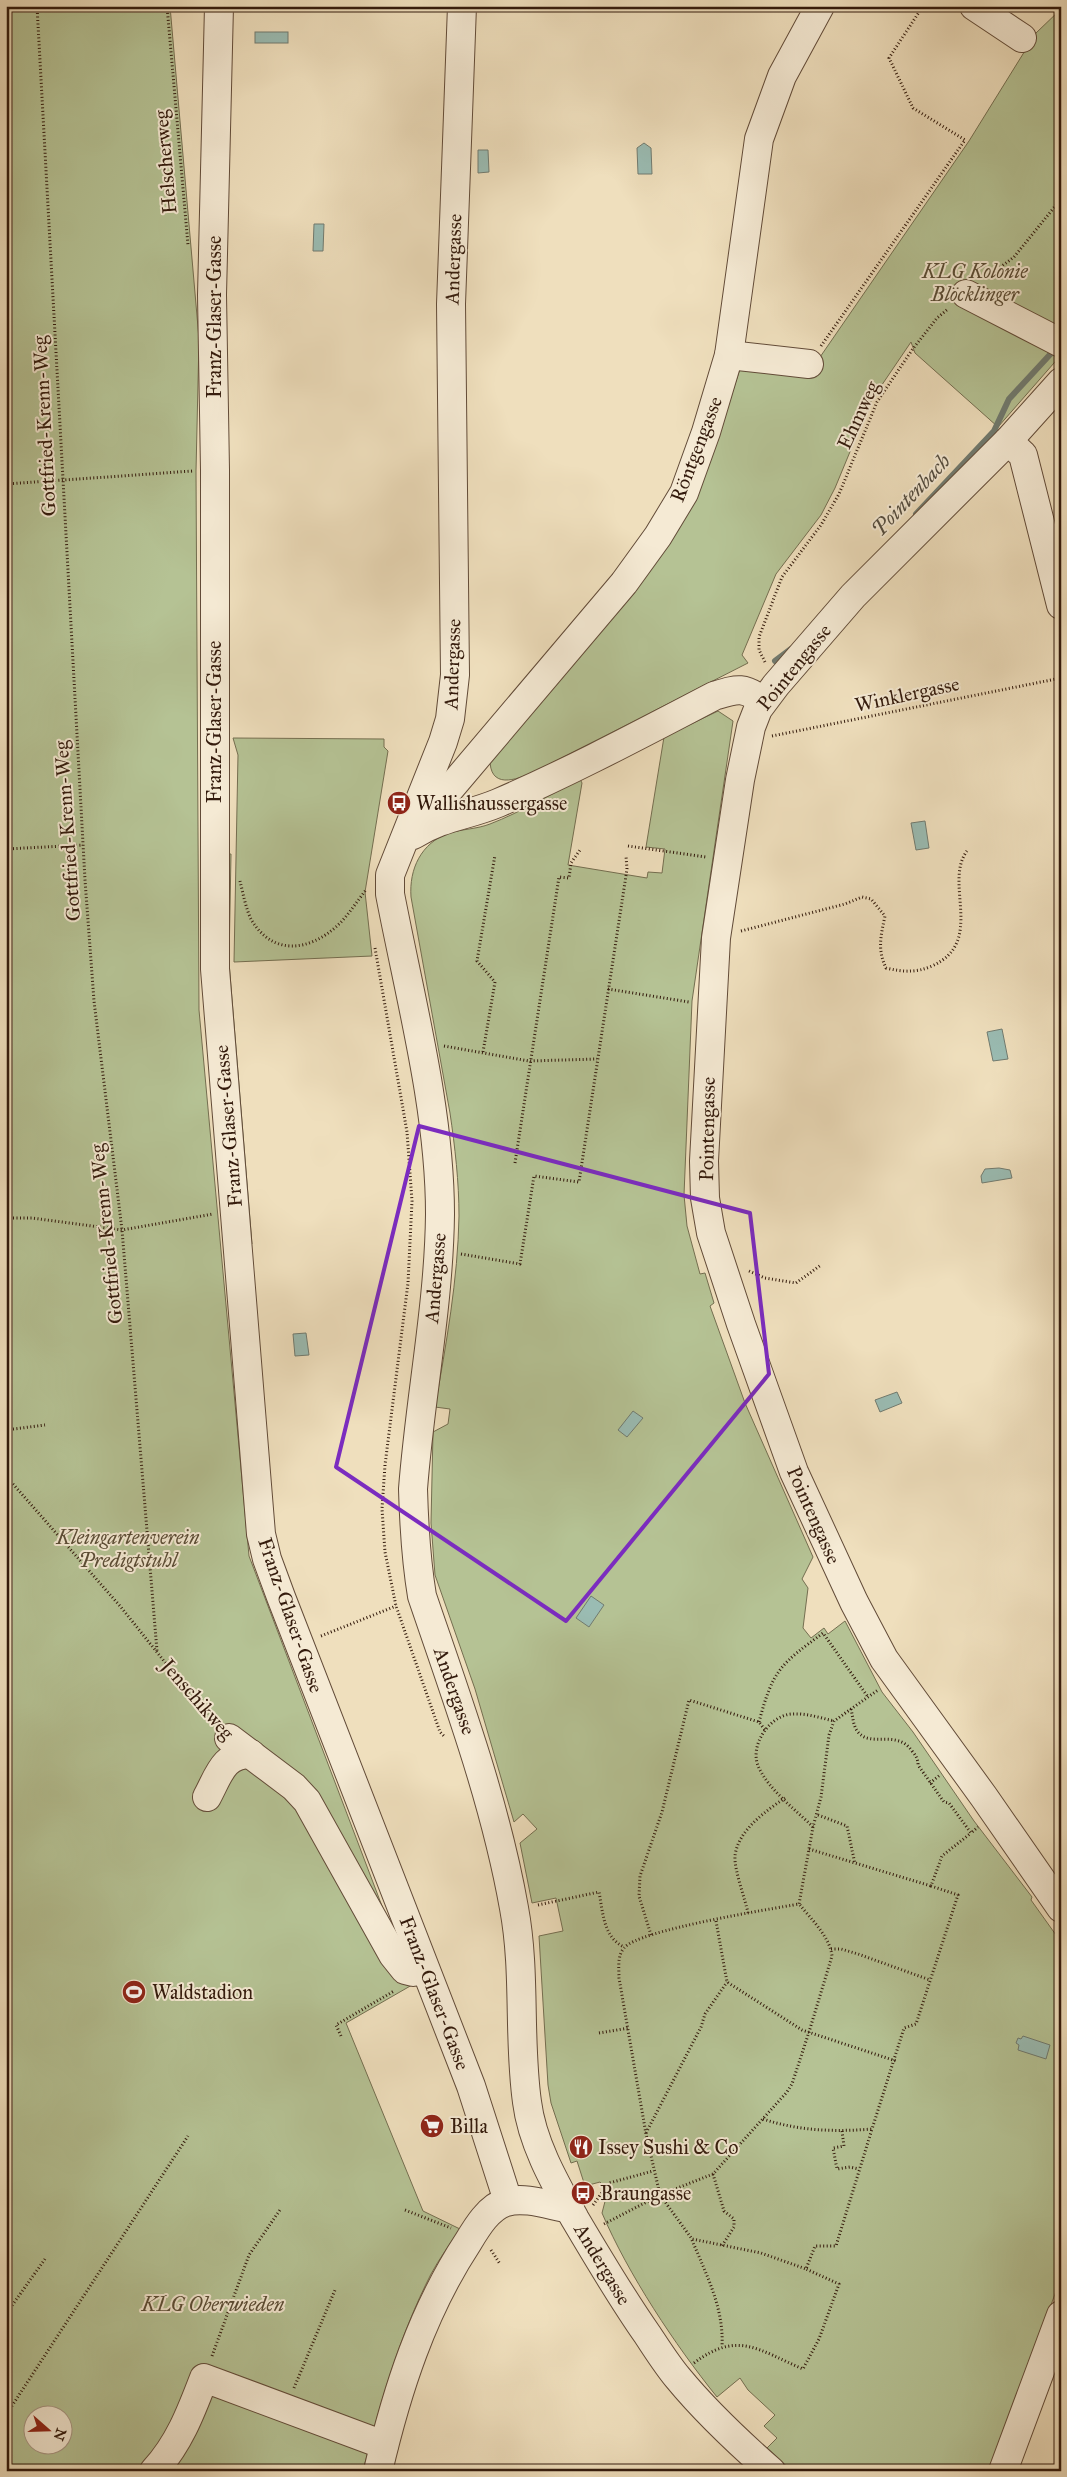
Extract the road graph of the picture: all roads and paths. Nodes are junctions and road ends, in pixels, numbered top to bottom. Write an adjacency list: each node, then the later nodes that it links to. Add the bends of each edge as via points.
1 (37, 6): 18 (path, Gottfried-Krenn-Weg)
2 (167, 6): 10 (path, Helscherweg)
3 (219, 6): 100 (street, Franz-Glaser-Gasse, via 212,295 215,970 261,1534 281,1597 471,2086)
4 (462, 6): 24 (street, Andergasse, via 451,304 455,675 450,719)
5 (820, 6): 13 (street, Röntgengasse, via 782,76 759,139)
6 (923, 6): 14 (path, via 889,58 913,108 965,140)
7 (974, 6): 8 (street)
8 (1022, 38)
9 (1061, 199): 11 (path, Ehmweg, via 1014,257)
10 (189, 255)
11 (966, 294): 12 (street); 22 (path, Ehmweg, via 932,324 877,402 840,494 782,577 759,638)
12 (1057, 342)
13 (729, 355): 14 (street); 24 (street, Röntgengasse, via 684,493 658,536 624,583 448,791 419,814)
14 (808, 364)
15 (1061, 382): 16 (street, Pointengasse)
16 (1008, 441): 20 (street, via 1023,455); 22 (street, Pointengasse, via 853,596)
17 (196, 471): 18 (path)
18 (61, 479): 19 (path); 25 (path, Gottfried-Krenn-Weg)
19 (6, 484)
20 (1061, 605)
21 (1061, 678): 23 (path, Winklergasse)
22 (769, 693): 24 (street, via 748,690 714,696 516,795 483,809 438,821); 35 (street, Pointengasse, via 751,727)
23 (769, 736)
24 (403, 841): 53 (street, Andergasse, via 390,875 390,894 429,1094 439,1189 435,1290 413,1489)
25 (83, 845): 27 (path); 46 (path, Gottfried-Krenn-Weg, via 94,1001)
26 (628, 846): 32 (path)
27 (6, 850)
28 (580, 850): 42 (path, via 571,863 569,878 559,877)
29 (967, 851): 35 (path, via 962,856 960,875 960,934 952,951 938,963 922,970 902,972 886,968 879,940 885,916 871,899 862,897)
30 (495, 856): 40 (path, via 477,960 496,982)
31 (626, 856): 37 (path, via 627,869)
32 (701, 857)
33 (238, 872): 34 (path, via 251,920 267,938 287,947 312,942 338,925)
34 (370, 881)
35 (716, 938): 49 (street, Pointengasse, via 704,1161 708,1218)
36 (375, 945): 54 (path, via 407,1132 412,1184 408,1283 382,1509 385,1552)
37 (608, 989): 38 (path); 41 (path)
38 (693, 1003)
39 (441, 1046): 40 (path)
40 (483, 1052): 42 (path)
41 (597, 1059): 42 (path); 47 (path, via 579,1182 534,1176 520,1264)
42 (529, 1061): 43 (path)
43 (515, 1163)
44 (218, 1214): 46 (path)
45 (6, 1218): 46 (path, via 32,1218)
46 (122, 1230): 56 (path, Gottfried-Krenn-Weg)
47 (458, 1254)
48 (821, 1265): 49 (path, via 796,1283 765,1278 740,1267)
49 (724, 1273): 57 (street, Pointengasse, via 794,1472 854,1602)
50 (45, 1425): 51 (path)
51 (6, 1430)
52 (6, 1476): 56 (path, Jenschikweg)
53 (422, 1596): 54 (path); 64 (street, Andergasse)
54 (396, 1606): 55 (path); 64 (path, via 440,1732 449,1741)
55 (323, 1635)
56 (157, 1651): 63 (path, Jenschikweg)
57 (897, 1677): 58 (path); 68 (street, Pointengasse)
58 (868, 1697): 59 (path); 61 (path, via 824,1633 780,1668 768,1690)
59 (851, 1709): 60 (path); 71 (path, via 854,1724 862,1736 892,1738 908,1745 930,1782)
60 (834, 1721): 62 (path, via 791,1714); 69 (path, via 826,1746)
61 (759, 1722): 62 (path); 80 (path, via 688,1700 662,1812 640,1876 639,1896)
62 (765, 1730): 67 (path, via 757,1745 756,1761 764,1776)
63 (229, 1738): 65 (street, Jenschikweg)
64 (472, 1742): 101 (street, Andergasse, via 504,1855 515,1910 521,1966 527,2104 547,2164)
65 (251, 1754): 66 (street, via 237,1754 229,1760); 84 (street, Jenschikweg, via 307,1801 392,1955 405,1970)
66 (208, 1797)
67 (785, 1798): 70 (path); 78 (path, via 756,1820 738,1844 735,1857)
68 (996, 1813): 71 (path); 77 (street, Pointengasse)
69 (818, 1815): 70 (path); 73 (path, via 847,1826)
70 (813, 1827): 72 (path)
71 (971, 1833): 74 (path, via 942,1856)
72 (809, 1849): 73 (path); 76 (path)
73 (855, 1864): 74 (path)
74 (931, 1886): 83 (path, via 958,1895)
75 (562, 1899): 81 (path, via 599,1892 607,1930 611,1938)
76 (799, 1904): 78 (path); 82 (path)
77 (1061, 1908)
78 (748, 1913): 79 (path)
79 (716, 1921): 80 (path); 85 (path)
80 (651, 1935): 81 (path)
81 (624, 1948): 86 (path, via 620,1954 619,1978)
82 (831, 1949): 83 (path, via 858,1954); 87 (path, via 832,1956)
83 (930, 1980): 90 (path, via 916,2024 904,2028)
84 (405, 1981): 89 (path, via 336,2025)
85 (727, 1982): 87 (path); 94 (path, via 705,2014)
86 (629, 2028): 88 (path); 94 (path)
87 (809, 2032): 90 (path); 91 (path, via 792,2084)
88 (599, 2033)
89 (342, 2036)
90 (896, 2061): 92 (path)
91 (763, 2119): 93 (path, via 802,2129); 98 (path)
92 (872, 2129): 93 (path); 96 (path)
93 (842, 2131): 96 (path, via 844,2146 833,2148 837,2169)
94 (646, 2134): 97 (path)
95 (188, 2136): 117 (path)
96 (859, 2169): 109 (path, via 836,2246 815,2246)
97 (654, 2171): 99 (path); 101 (path, via 609,2183)
98 (712, 2174): 99 (path); 107 (path, via 724,2211 734,2219 734,2227)
99 (660, 2195): 105 (path); 106 (path)
100 (508, 2201): 101 (street); 118 (street, via 493,2209 478,2226 432,2303 409,2360)
101 (581, 2207): 105 (street, Andergasse)
102 (280, 2210): 115 (path, via 249,2255)
103 (405, 2210): 104 (path)
104 (460, 2232)
105 (584, 2235): 120 (street, Andergasse, via 676,2376 710,2416)
106 (692, 2239): 107 (path); 113 (path, via 716,2299)
107 (722, 2246): 109 (path, via 761,2252)
108 (45, 2259): 111 (path)
109 (806, 2269): 113 (path, via 839,2284 819,2339 803,2369 743,2345)
110 (335, 2290): 116 (path)
111 (6, 2314)
112 (1061, 2315): 121 (street)
113 (722, 2346): 114 (path)
114 (689, 2367)
115 (204, 2378): 116 (street); 119 (street, via 186,2424)
116 (285, 2408): 118 (street)
117 (6, 2415)
118 (381, 2458)
119 (154, 2471)
120 (771, 2471)
121 (1003, 2471)

